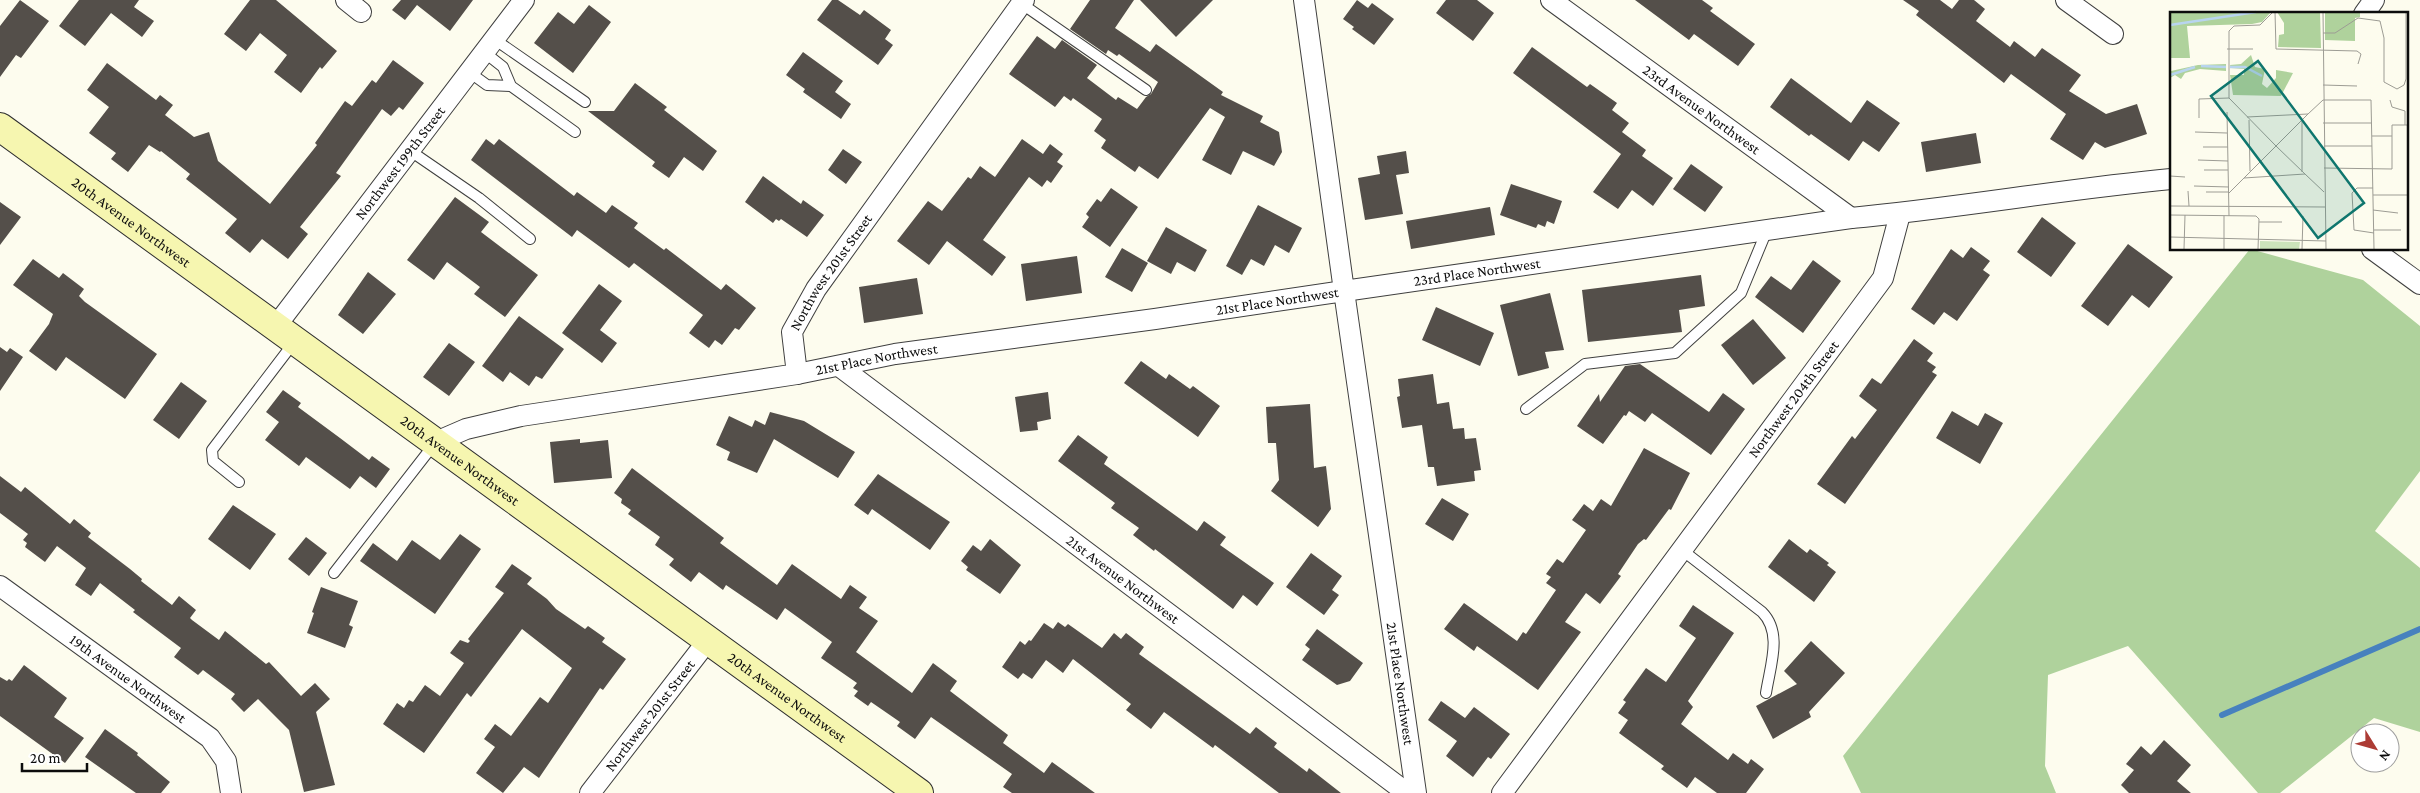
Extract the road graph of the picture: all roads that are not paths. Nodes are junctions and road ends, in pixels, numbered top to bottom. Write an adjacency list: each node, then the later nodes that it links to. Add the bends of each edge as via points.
1 (524, 0): 9 (street, Northwest 199th Street)
2 (1304, 0): 24 (street)
3 (1551, 0): 19 (street, 23rd Avenue Northwest)
4 (2066, 0): 8 (street)
5 (2374, 0): 7 (street)
6 (1023, 2): 12 (lane); 27 (street, Northwest 201st Street, via 816,289 792,332)
7 (2365, 12)
8 (2113, 34)
9 (489, 46): 10 (street, Northwest 199th Street); 11 (lane); 13 (lane)
10 (469, 72): 11 (lane, via 487,85); 16 (street, Northwest 199th Street)
11 (511, 86): 15 (lane)
12 (1146, 90)
13 (585, 102)
14 (0, 127): 25 (street, 20th Avenue Northwest)
15 (575, 132)
16 (410, 150): 21 (lane, via 479,198); 25 (street, Northwest 199th Street)
17 (2170, 179): 18 (street, via 2093,186)
18 (1900, 214): 19 (street, 23rd Place Northwest); 31 (street, Northwest 204th Street, via 1883,278)
19 (1851, 218): 20 (street, 23rd Place Northwest)
20 (1767, 230): 24 (street, 23rd Place Northwest); 28 (lane, via 1741,293 1676,353 1585,364)
21 (530, 239)
22 (2373, 250): 23 (street)
23 (2420, 284)
24 (1344, 291): 26 (street, 21st Place Northwest, via 895,354); 40 (street, 21st Place Northwest)
25 (286, 333): 29 (street, 20th Avenue Northwest); 30 (lane, via 212,450 213,462)
26 (839, 366): 27 (street, 21st Place Northwest); 39 (street, 21st Avenue Northwest)
27 (797, 374): 29 (street, via 521,416 466,430)
28 (1526, 409)
29 (436, 442): 32 (lane); 34 (street, 20th Avenue Northwest)
30 (239, 482)
31 (1682, 550): 35 (lane, via 1762,612 1770,623 1774,637); 41 (street, Northwest 204th Street)
32 (334, 573)
33 (0, 586): 36 (street, 19th Avenue Northwest, via 210,738 226,761)
34 (709, 639): 37 (street, Northwest 201st Street); 38 (street, 20th Avenue Northwest)
35 (1766, 693)
36 (231, 791)
37 (590, 793)
38 (920, 793)
39 (1407, 793)
40 (1416, 793)
41 (1502, 793)

